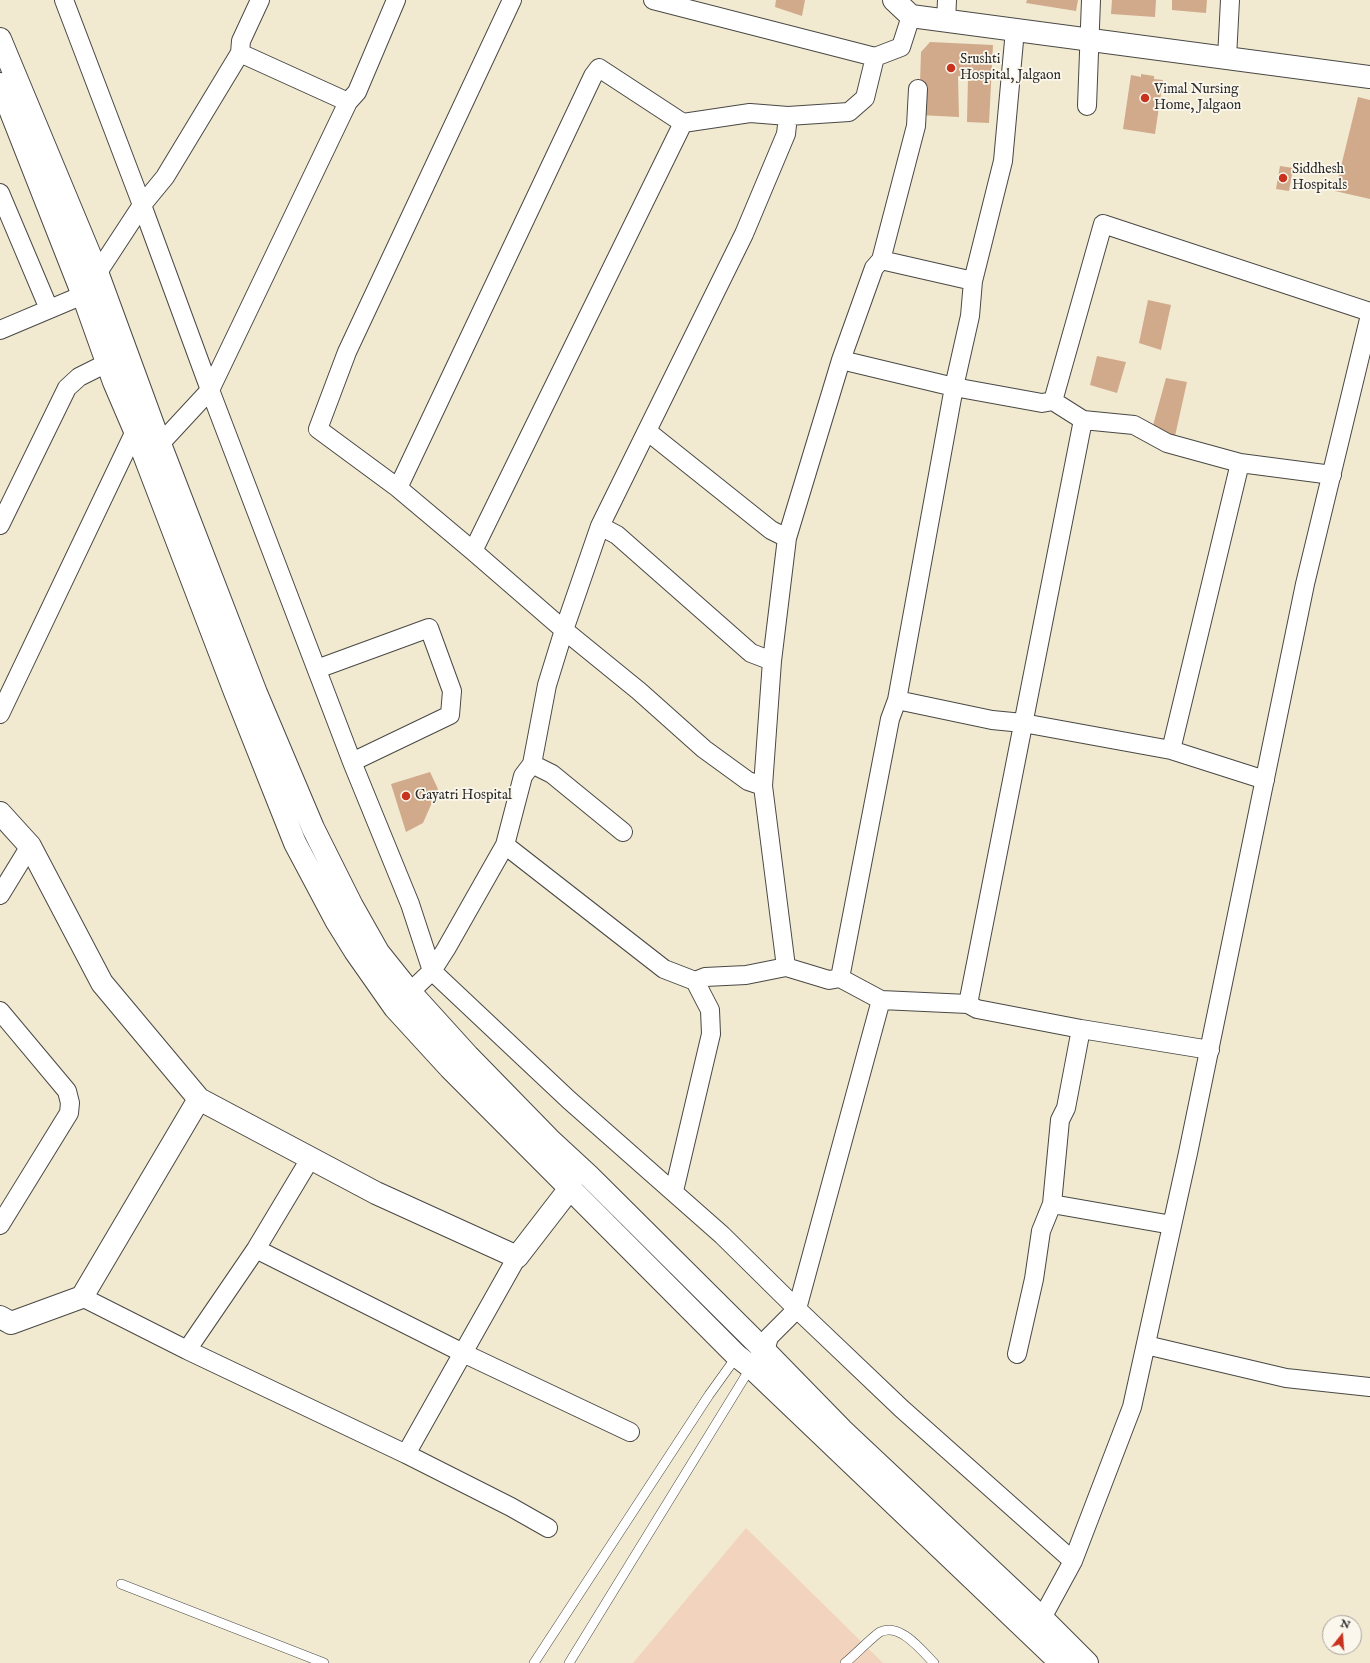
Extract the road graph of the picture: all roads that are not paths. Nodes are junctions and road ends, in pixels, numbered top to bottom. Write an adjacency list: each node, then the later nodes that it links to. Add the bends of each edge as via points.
1 (64, 0): 26 (street)
2 (260, 0): 15 (street, via 241,41)
3 (396, 0): 21 (street, via 357,92)
4 (512, 0): 46 (street, via 347,352 318,429)
5 (653, 0): 9 (street)
6 (894, 0): 11 (main road)
7 (1091, 0): 14 (street)
8 (1230, 0): 17 (street)
9 (698, 6): 16 (street)
10 (947, 10): 11 (main road); 12 (main road)
11 (911, 16): 16 (street, via 901,47)
12 (1015, 30): 14 (main road); 29 (street, via 1003,161)
13 (0, 39): 28 (main road)
14 (1089, 40): 17 (main road); 22 (street)
15 (240, 53): 21 (street); 26 (street, via 165,177)
16 (875, 57): 23 (street, via 865,98 849,112)
17 (1226, 58): 18 (main road)
18 (1370, 77)
19 (0, 84): 30 (main road)
20 (918, 89): 27 (street, via 916,126)
21 (348, 102): 38 (street)
22 (1087, 106)
23 (788, 116): 24 (street, via 750,113); 42 (street, via 786,134 744,234)
24 (682, 123): 46 (street, via 599,68); 50 (street)
25 (0, 193): 31 (street)
26 (142, 204): 28 (street); 38 (street)
27 (880, 260): 29 (street); 35 (street, via 874,268)
28 (97, 272): 30 (street); 43 (main road)
29 (973, 281): 37 (street, via 970,316)
30 (83, 295): 31 (street); 36 (main road)
31 (49, 309): 34 (street)
32 (1370, 312): 39 (street, via 1104,224)
33 (1370, 315): 45 (street)
34 (0, 330)
35 (842, 360): 37 (street); 49 (street)
36 (107, 363): 41 (main road); 47 (street, via 79,377 67,388)
37 (954, 387): 39 (street, via 1042,403); 54 (street)
38 (210, 390): 43 (street); 53 (street)
39 (1053, 401): 40 (street)
40 (1083, 420): 44 (street, via 1134,425 1166,443); 56 (street)
41 (135, 431): 55 (street); 79 (main road, via 295,843 354,952 396,1008 450,1068)
42 (647, 431): 48 (street); 49 (street, via 771,530)
43 (160, 444): 71 (main road, via 256,693 313,828 378,952)
44 (1240, 462): 45 (street); 57 (street)
45 (1332, 475): 60 (street, via 1305,584)
46 (398, 488): 50 (street)
47 (0, 525)
48 (600, 526): 51 (street); 52 (street, via 617,535 751,653)
49 (787, 538): 52 (street)
50 (473, 551): 51 (street)
51 (564, 630): 59 (street, via 547,685); 61 (street, via 639,691 704,749 748,781)
52 (772, 661): 61 (street)
53 (317, 669): 58 (street); 58 (street, via 430,628 452,691 450,715)
54 (897, 700): 56 (street, via 992,720); 69 (street, via 890,719)
55 (0, 714)
56 (1023, 723): 57 (street); 73 (street)
57 (1171, 750): 60 (street)
58 (352, 762): 68 (street, via 410,904)
59 (532, 764): 63 (street, via 552,774); 64 (street, via 523,776)
60 (1265, 780): 76 (street)
61 (764, 786): 67 (street)
62 (0, 813): 65 (main road)
63 (623, 832)
64 (505, 845): 68 (street); 70 (street, via 664,969)
65 (30, 846): 66 (street); 77 (main road, via 102,984)
66 (0, 895)
67 (786, 967): 69 (street, via 828,980); 70 (street, via 746,975 705,977)
68 (432, 970): 71 (street); 80 (street, via 569,1100)
69 (840, 978): 72 (street)
70 (694, 981): 80 (street, via 710,1010 711,1034)
71 (410, 992): 89 (main road, via 549,1139)
72 (881, 1000): 73 (street); 87 (street)
73 (968, 1004): 75 (street, via 977,1009)
74 (0, 1011): 82 (street, via 66,1091 70,1103 69,1113)
75 (1081, 1029): 76 (street); 81 (street, via 1066,1108 1060,1120)
76 (1210, 1050): 83 (street)
77 (199, 1099): 78 (main road); 86 (main road)
78 (310, 1159): 84 (street); 85 (main road, via 376,1193)
79 (571, 1187): 85 (main road); 94 (main road)
80 (674, 1191): 87 (street)
81 (1052, 1204): 83 (street); 93 (street, via 1041,1231 1034,1279)
82 (2, 1217)
83 (1172, 1225): 90 (street)
84 (256, 1249): 91 (street); 92 (street)
85 (517, 1257): 92 (street)
86 (82, 1297): 88 (main road, via 11,1323); 91 (street)
87 (796, 1309): 89 (street); 99 (street)
88 (0, 1317)
89 (763, 1342): 94 (street); 101 (main road, via 842,1430)
90 (1146, 1345): 95 (street, via 1286,1378); 99 (street, via 1132,1407)
91 (188, 1350): 97 (street)
92 (463, 1353): 96 (street); 97 (street)
93 (1016, 1354)
94 (744, 1361): 103 (lane, via 710,1395); 104 (lane); 107 (main road)
95 (1370, 1387)
96 (630, 1432)
97 (406, 1454): 98 (street)
98 (548, 1528)
99 (1073, 1561): 101 (street)
100 (121, 1584): 102 (lane)
101 (1042, 1618): 108 (main road)
102 (324, 1663)
103 (534, 1663)
104 (569, 1663)
105 (845, 1663): 106 (lane, via 881,1632 893,1630 906,1636)
106 (934, 1663)
107 (1061, 1663)
108 (1088, 1663)

